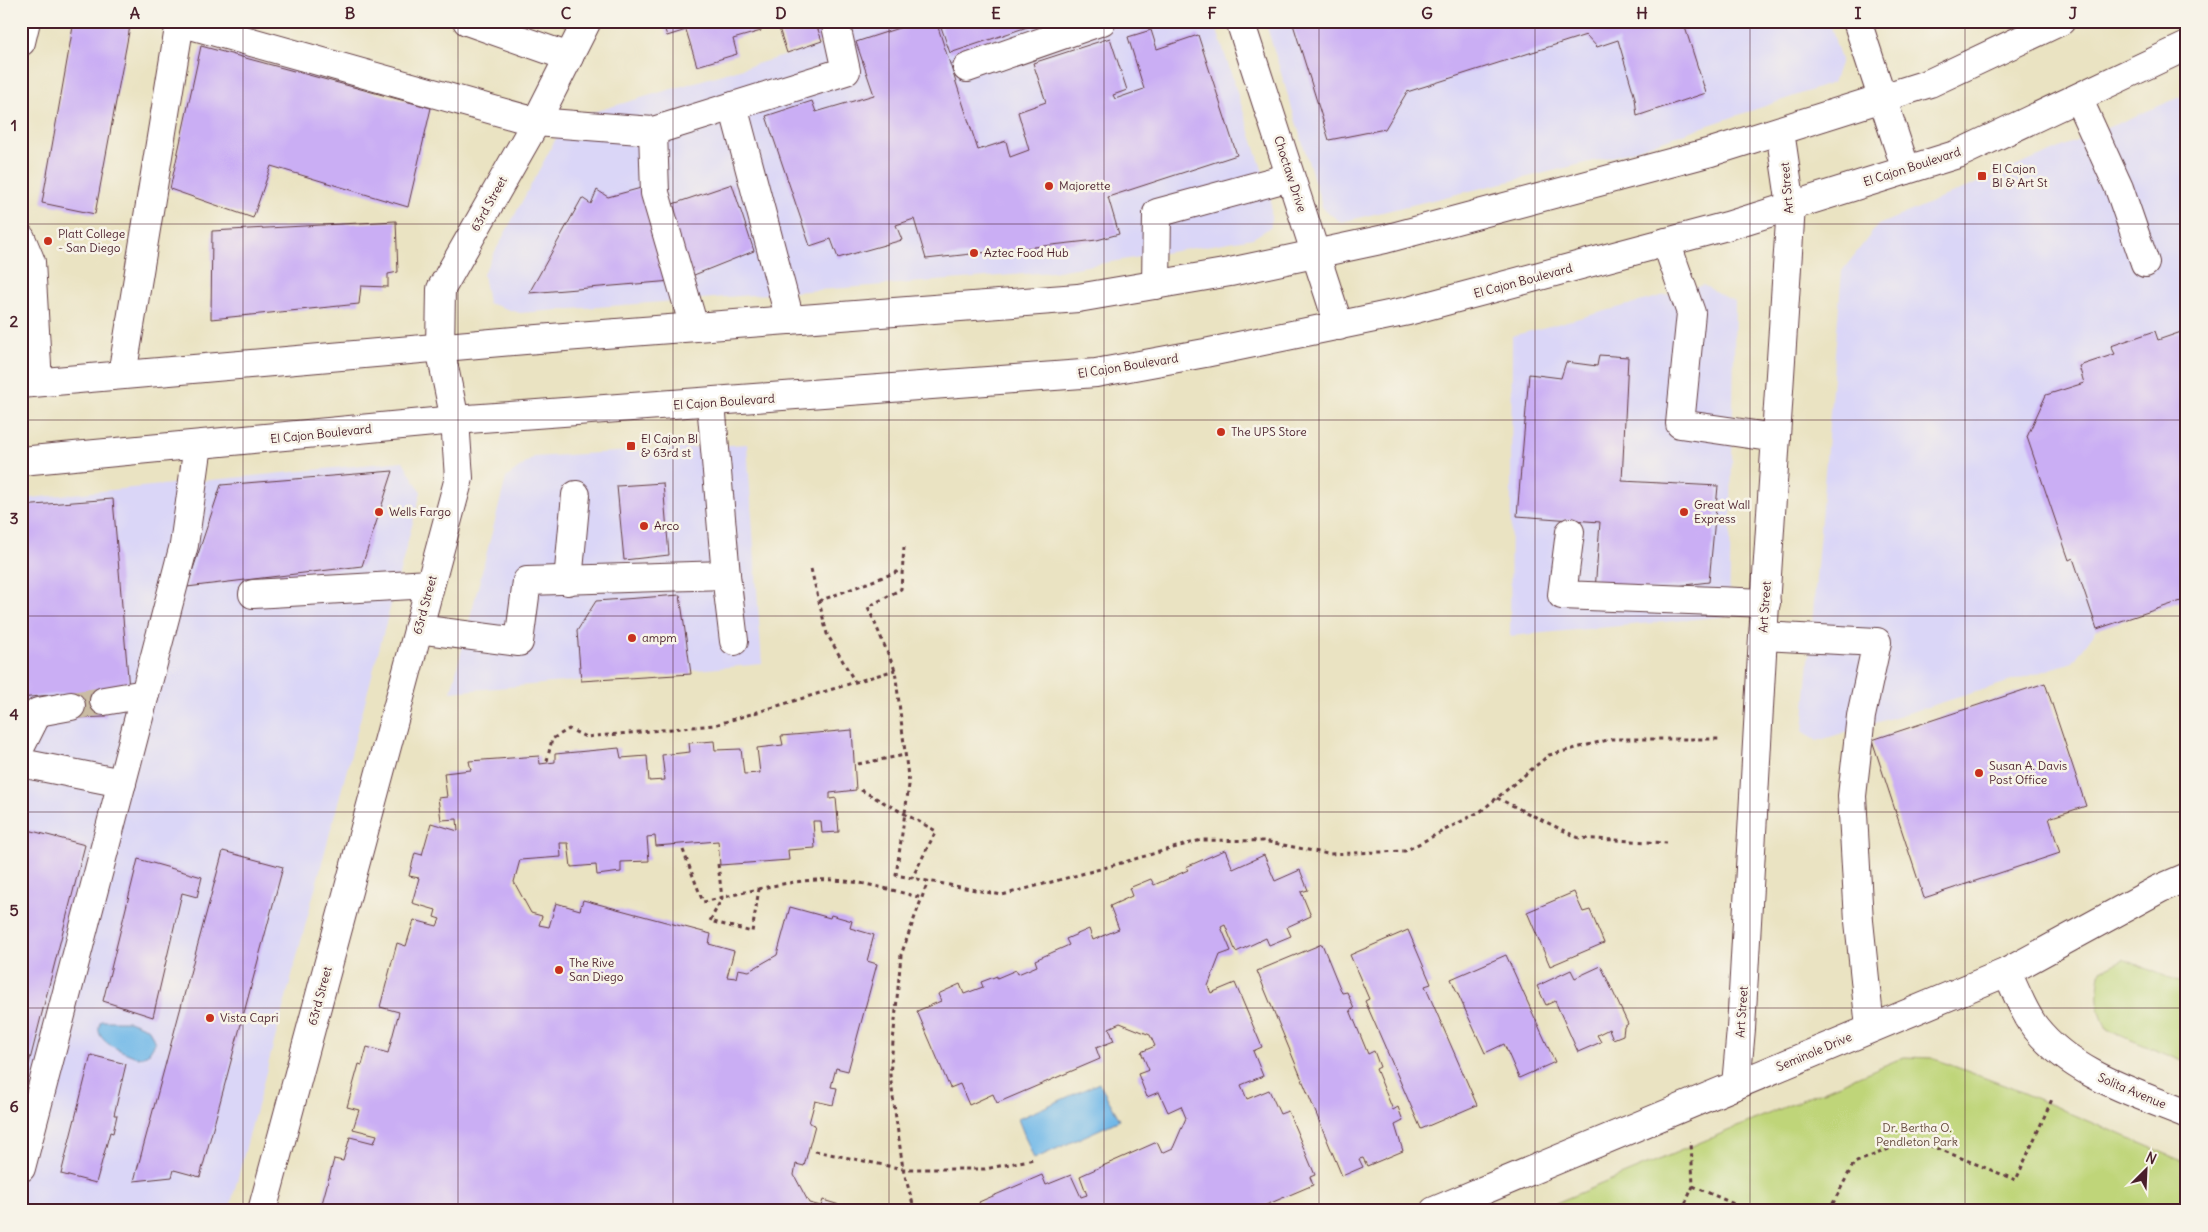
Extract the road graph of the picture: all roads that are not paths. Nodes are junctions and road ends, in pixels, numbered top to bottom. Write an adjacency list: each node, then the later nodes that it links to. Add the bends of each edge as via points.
1 (26, 21): 9 (main road)
2 (467, 21): 11 (main road)
3 (587, 21): 11 (main road, 63rd Street)
4 (835, 21): 15 (main road, via 846,72)
5 (1102, 21): 12 (main road)
6 (1240, 21): 20 (main road, Choctaw Drive)
7 (1857, 21): 14 (main road)
8 (2061, 21): 14 (main road, via 1930,84)
9 (21, 42)
10 (2187, 46): 13 (main road, El Cajon Boulevard)
11 (569, 56): 16 (main road, 63rd Street)
12 (967, 68)
13 (2078, 98): 19 (main road, El Cajon Boulevard, via 1958,154); 25 (main road, via 2119,188)
14 (1882, 99): 18 (main road); 19 (main road)
15 (733, 106): 17 (main road); 27 (main road)
16 (536, 122): 17 (main road); 30 (main road, 63rd Street, via 441,289); 31 (main road, via 180,22)
17 (653, 131): 29 (main road, via 655,193)
18 (1780, 131): 21 (main road, Art Street); 24 (main road, via 1385,239)
19 (1906, 170): 21 (main road, El Cajon Boulevard)
20 (1290, 177): 24 (main road, Choctaw Drive); 26 (main road, via 1157,213)
21 (1791, 206): 23 (main road, El Cajon Boulevard); 35 (main road, Art Street)
22 (21, 238): 32 (main road, via 31,262)
23 (1666, 242): 28 (main road, El Cajon Boulevard, via 1408,312); 35 (main road, via 1691,313 1680,424)
24 (1316, 254): 26 (main road); 28 (main road, Choctaw Drive)
25 (2145, 263)
26 (1156, 285): 27 (main road, via 1078,298)
27 (790, 320): 29 (main road)
28 (1338, 326): 33 (main road, El Cajon Boulevard, via 1096,373)
29 (694, 328): 30 (main road)
30 (440, 348): 31 (main road); 34 (main road, 63rd Street)
31 (122, 375): 32 (main road)
32 (29, 383)
33 (711, 403): 34 (main road, El Cajon Boulevard); 40 (main road)
34 (455, 420): 36 (main road, El Cajon Boulevard); 42 (main road, 63rd Street, via 459,478)
35 (1776, 438): 44 (main road, Art Street)
36 (198, 445): 37 (main road, El Cajon Boulevard); 48 (main road, via 184,545)
37 (21, 461)
38 (576, 495): 41 (main road)
39 (1570, 532): 44 (main road, via 1562,595)
40 (726, 575): 41 (main road); 47 (main road)
41 (568, 581): 45 (main road, via 527,581 519,642)
42 (430, 584): 43 (main road); 45 (main road, 63rd Street)
43 (253, 594)
44 (1766, 602): 46 (main road, Art Street)
45 (418, 629): 60 (main road, 63rd Street)
46 (1763, 636): 56 (main road, via 1877,642 1862,716 1852,796 1859,921); 57 (main road, Art Street)
47 (734, 641)
48 (145, 694): 49 (main road); 53 (main road)
49 (104, 701)
50 (70, 706): 51 (main road, via 38,712)
51 (21, 746)
52 (21, 763): 53 (main road)
53 (122, 783): 59 (main road)
54 (2187, 877): 55 (main road, Seminole Drive)
55 (2006, 972): 56 (main road, Seminole Drive); 58 (main road, Solita Avenue, via 2034,1026 2060,1052 2096,1077)
56 (1870, 1028): 57 (main road, Seminole Drive)
57 (1736, 1085): 61 (main road, Seminole Drive)
58 (2187, 1114)
59 (21, 1168)
60 (262, 1211)
61 (1434, 1211)

